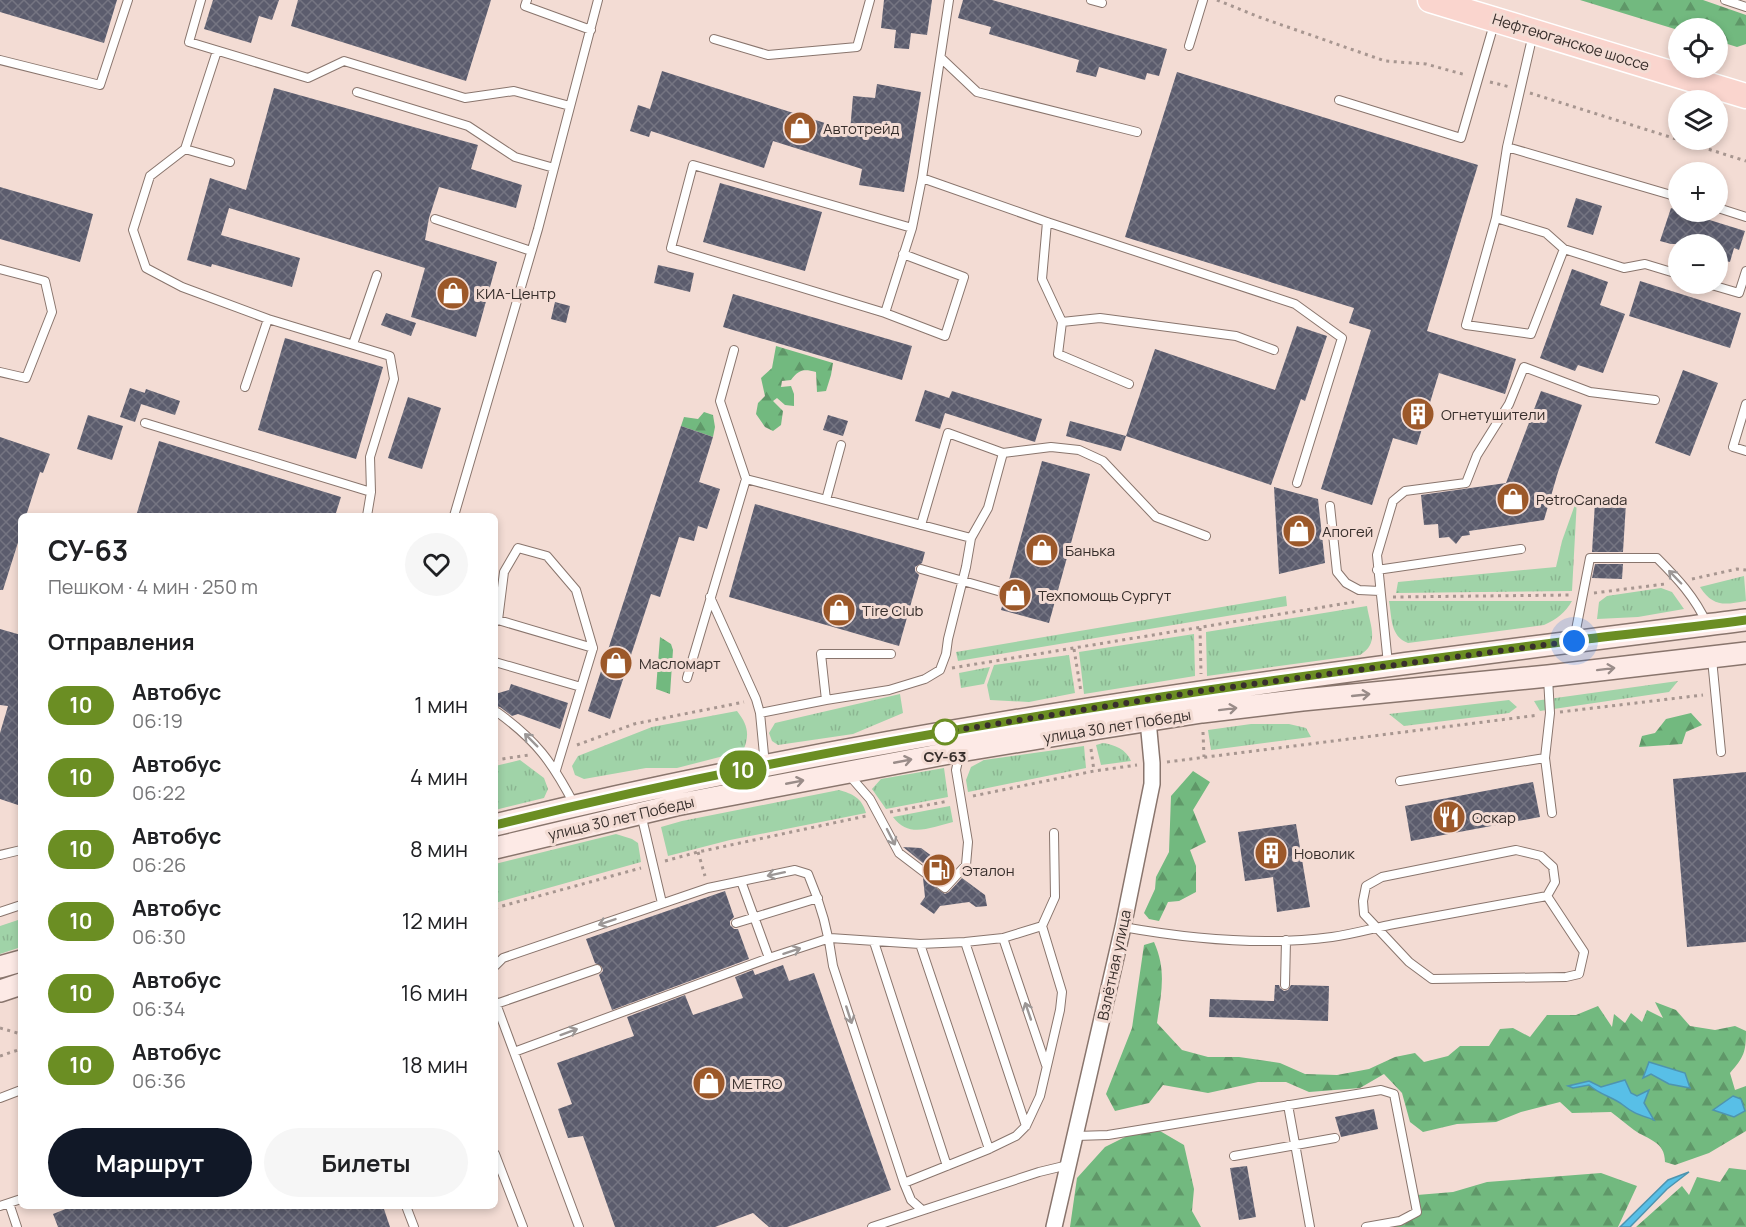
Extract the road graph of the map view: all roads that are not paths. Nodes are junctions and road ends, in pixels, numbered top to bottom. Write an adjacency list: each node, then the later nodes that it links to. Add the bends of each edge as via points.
1 (128, 0): 20 (lane, via 100,85)
2 (201, 0): 18 (lane, via 189,42)
3 (527, 0): 14 (lane, via 525,6)
4 (598, 0): 14 (lane)
5 (870, 0): 16 (lane, via 857,47 768,55)
6 (949, 0): 19 (lane)
7 (1091, 0): 11 (lane)
8 (1203, 0): 17 (lane)
9 (1430, 0): 13 (main road, Нефтеюганское шоссе)
10 (1725, 0): 12 (lane)
11 (1102, 3)
12 (1746, 7)
13 (1496, 19): 15 (main road, Нефтеюганское шоссе); 23 (lane, via 1461,138)
14 (591, 30): 24 (lane)
15 (1534, 30): 22 (main road, Нефтеюганское шоссе); 26 (lane)
16 (714, 39)
17 (1188, 46)
18 (217, 51): 24 (lane, via 308,78 344,62 465,98 514,91); 27 (lane)
19 (941, 58): 25 (lane, via 977,92); 30 (lane)
20 (0, 60)
21 (357, 92): 29 (lane, via 468,126 515,157)
22 (1746, 96)
23 (1339, 100)
24 (570, 106): 29 (lane)
25 (1137, 132)
26 (1508, 147): 31 (lane); 34 (lane)
27 (185, 149): 28 (lane); 47 (lane, via 150,176 133,230 146,268 182,287)
28 (230, 162)
29 (554, 168): 39 (lane)
30 (922, 178): 36 (lane); 37 (lane)
31 (1668, 194)
32 (1728, 211): 33 (lane)
33 (1746, 217)
34 (1496, 218): 38 (lane, via 1546,232); 38 (lane, via 1466,326 1531,334)
35 (435, 219): 39 (lane)
36 (1047, 222): 48 (lane, via 1042,279); 62 (lane, via 1295,304 1342,338)
37 (912, 228): 40 (lane); 46 (lane, via 693,165 671,248)
38 (1564, 249): 42 (lane, via 1624,268 1645,264)
39 (531, 251): 67 (lane)
40 (903, 254): 46 (lane); 46 (lane, via 964,277 945,336)
41 (0, 269): 52 (lane, via 45,281 52,312 26,378)
42 (1668, 271)
43 (1746, 272): 45 (lane, via 1740,293)
44 (377, 275): 49 (lane)
45 (1728, 290)
46 (885, 313)
47 (268, 319): 49 (lane); 54 (lane)
48 (1062, 322): 51 (lane, via 1100,318 1236,336); 53 (lane, via 1058,354)
49 (353, 344): 63 (lane, via 390,356 394,379 370,457)
50 (734, 350): 61 (lane, via 720,401)
51 (1274, 350)
52 (0, 372)
53 (1129, 384)
54 (245, 387)
55 (1655, 400): 73 (lane, via 1590,392 1524,367 1509,404 1477,455 1466,483 1405,491 1393,501 1377,555)
56 (1746, 404): 59 (lane, via 1733,447)
57 (145, 423): 63 (lane)
58 (841, 444): 64 (lane)
59 (1746, 451)
60 (1003, 453): 68 (lane, via 948,433); 69 (lane, via 1051,447 1079,450 1102,462 1156,517); 70 (lane, via 988,508)
61 (746, 479): 64 (lane); 77 (lane)
62 (1297, 483)
63 (371, 492): 66 (lane)
64 (826, 500): 68 (lane)
65 (1329, 506): 76 (lane, via 1337,572 1359,590)
66 (368, 513)
67 (455, 513)
68 (921, 525): 70 (lane)
69 (1206, 536)
70 (971, 538): 74 (lane)
71 (1521, 549): 73 (lane)
72 (921, 569): 74 (lane)
73 (1377, 570): 76 (lane)
74 (962, 581): 75 (lane); 92 (lane, via 940,670 925,680 889,690)
75 (1005, 593)
76 (1380, 594): 88 (lane)
77 (710, 597): 90 (lane); 95 (lane)
78 (498, 609): 83 (lane, via 504,572 518,548 547,556 576,590)
79 (1746, 620): 81 (main road, улица 30 лет Победы)
80 (498, 622): 83 (lane)
81 (1707, 625): 82 (main road, улица 30 лет Победы); 82 (lane, one-way to 82, via 1700,607 1657,558 1590,558)
82 (1574, 641): 88 (main road, улица 30 лет Победы)
83 (593, 648): 91 (lane)
84 (1746, 653): 86 (main road, улица 30 лет Победы)
85 (891, 654): 92 (lane, via 821,654)
86 (1712, 657): 89 (main road, улица 30 лет Победы, one-way to 86); 97 (lane)
87 (498, 663): 91 (lane)
88 (1388, 665): 93 (main road, улица 30 лет Победы)
89 (1548, 676): 93 (main road, улица 30 лет Победы, one-way to 89, via 1302,700); 98 (lane, via 1550,713)
90 (687, 678)
91 (581, 687): 100 (lane)
92 (826, 700): 95 (lane)
93 (1147, 710): 96 (main road, улица 30 лет Победы); 99 (main road, улица 30 лет Победы, via 902,740); 120 (street, Взлётная улица, via 1152,784)
94 (498, 713): 100 (lane, one-way to 94, via 519,728)
95 (760, 713): 99 (lane)
96 (960, 751): 101 (main road, улица 30 лет Победы, one-way to 96); 101 (lane, one-way to 96, via 870,799 899,853 945,888 966,865 968,842 956,770)
97 (1721, 752)
98 (1545, 758): 102 (lane); 105 (lane)
99 (765, 765): 103 (main road, улица 30 лет Победы)
100 (556, 770): 103 (lane)
101 (846, 772): 104 (main road, улица 30 лет Победы, one-way to 101)
102 (1400, 781)
103 (575, 806): 106 (main road, улица 30 лет Победы)
104 (641, 813): 108 (main road, улица 30 лет Победы); 114 (lane)
105 (1552, 813)
106 (498, 824)
107 (1054, 833): 119 (lane, via 1055,897)
108 (498, 847)
109 (18, 851): 110 (lane)
110 (0, 855)
111 (741, 881): 113 (lane, one-way to 111, via 808,874 795,870); 114 (lane); 117 (lane)
112 (1547, 896): 121 (lane); 121 (lane, via 1555,882 1553,867 1541,856 1516,850 1382,877 1366,886 1363,901 1364,914); 121 (lane, via 1584,952 1579,974 1432,979 1409,963)
113 (818, 898): 117 (lane); 122 (lane)
114 (662, 903): 130 (lane, one-way to 130)
115 (18, 906): 116 (lane)
116 (0, 912)
117 (755, 916): 118 (lane); 128 (lane)
118 (736, 922)
119 (1042, 926): 123 (lane); 139 (lane, via 1062,992)
120 (1123, 927): 124 (lane, via 1217,939); 144 (street, Взлётная улица)
121 (1378, 927): 124 (lane, via 1331,937)
122 (830, 938): 125 (lane); 128 (lane, one-way to 122); 152 (lane, one-way to 152, via 833,966)
123 (1003, 938): 126 (lane); 139 (lane, one-way to 123)
124 (1286, 940): 134 (lane)
125 (874, 942): 127 (lane); 151 (lane)
126 (965, 942): 127 (lane); 143 (lane)
127 (920, 944): 147 (lane)
128 (769, 958): 138 (lane, one-way to 128)
129 (18, 962): 131 (main road)
130 (498, 963)
131 (0, 967)
132 (597, 969): 136 (lane)
133 (18, 985): 135 (main road)
134 (1285, 985)
135 (0, 991)
136 (498, 1002)
137 (498, 1008): 138 (lane)
138 (514, 1052): 160 (lane)
139 (1047, 1066): 143 (lane, via 1040,1096)
140 (18, 1091): 141 (lane)
141 (0, 1098)
142 (1288, 1105): 144 (lane); 146 (lane); 164 (lane, via 1381,1090 1394,1094 1417,1212 1400,1221)
143 (1026, 1126): 147 (lane, via 1016,1137)
144 (1076, 1137): 150 (street, Взлётная улица)
145 (1335, 1138): 146 (lane)
146 (1295, 1145): 148 (lane); 163 (lane)
147 (990, 1149): 151 (lane)
148 (1234, 1156)
149 (498, 1162): 159 (lane)
150 (1069, 1165): 156 (lane); 162 (street, Взлётная улица)
151 (947, 1166): 152 (lane)
152 (904, 1183): 156 (lane, via 911,1200)
153 (18, 1200): 154 (lane)
154 (2, 1205): 157 (lane)
155 (407, 1209): 158 (lane)
156 (921, 1209): 161 (lane)
157 (17, 1227)
158 (414, 1227)
159 (523, 1227)
160 (579, 1227)
161 (872, 1227)
162 (1054, 1227)
163 (1311, 1227)
164 (1366, 1227)

